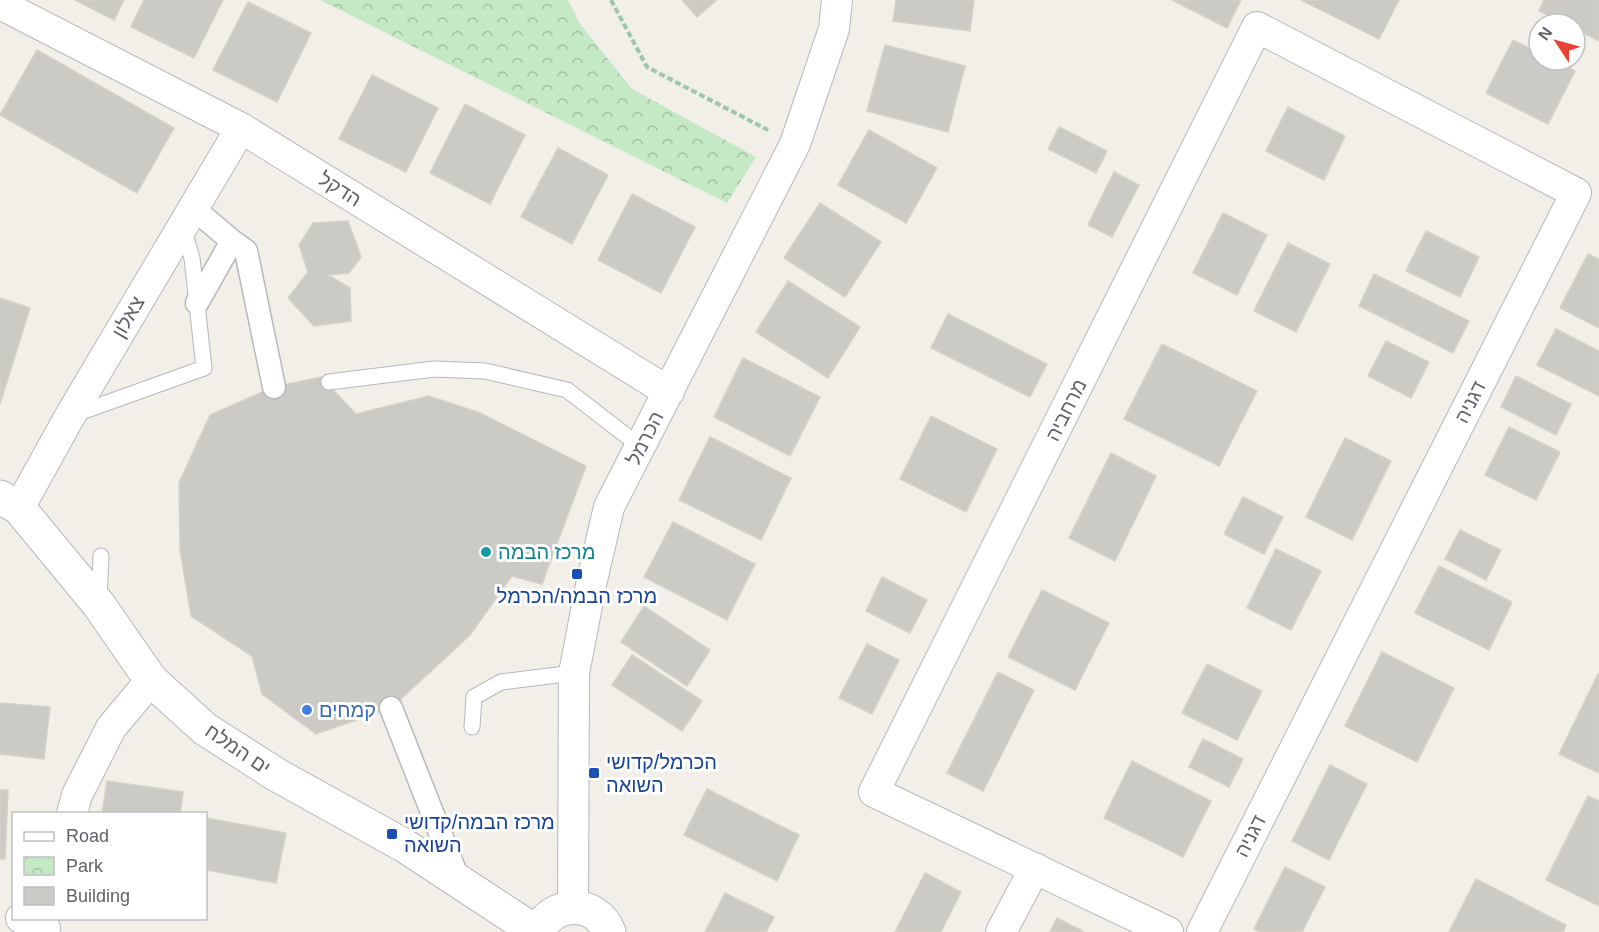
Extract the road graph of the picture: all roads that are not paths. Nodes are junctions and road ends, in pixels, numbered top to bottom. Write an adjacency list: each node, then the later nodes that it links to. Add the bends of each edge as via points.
1 (837, 0): 10 (street, הכרמל, via 834,29 795,144)
2 (0, 4): 4 (street, הדקל)
3 (1257, 27): 21 (street, מרחביה, via 874,792); 28 (street, דגניה, via 1576,193)
4 (241, 128): 5 (street, צאלון); 10 (street, הדקל)
5 (187, 217): 6 (street); 7 (lane); 11 (street, צאלון)
6 (232, 241): 7 (street); 9 (street, via 246,251)
7 (197, 303): 11 (lane, via 204,368)
8 (329, 382): 12 (lane, via 434,369 486,371 567,390)
9 (274, 387)
10 (669, 392): 12 (street, הכרמל)
11 (70, 416): 13 (street, צאלון)
12 (641, 447): 16 (street, הכרמל, via 609,507)
13 (10, 503): 15 (street, ים המלח)
14 (100, 556): 15 (lane)
15 (99, 605): 17 (street, ים המלח)
16 (574, 673): 19 (lane, via 501,682 474,698); 23 (street, הכרמל)
17 (151, 680): 20 (street, via 111,728); 22 (street, ים המלח, via 205,729)
18 (391, 708): 22 (street)
19 (472, 727)
20 (72, 812)
21 (1035, 868): 26 (street); 27 (street)
22 (459, 881): 24 (street, ים המלח)
23 (573, 906): 24 (street, via 548,916); 25 (street, via 591,910 602,918)
24 (537, 932)
25 (609, 932)
26 (1001, 932)
27 (1168, 932)
28 (1202, 932)

